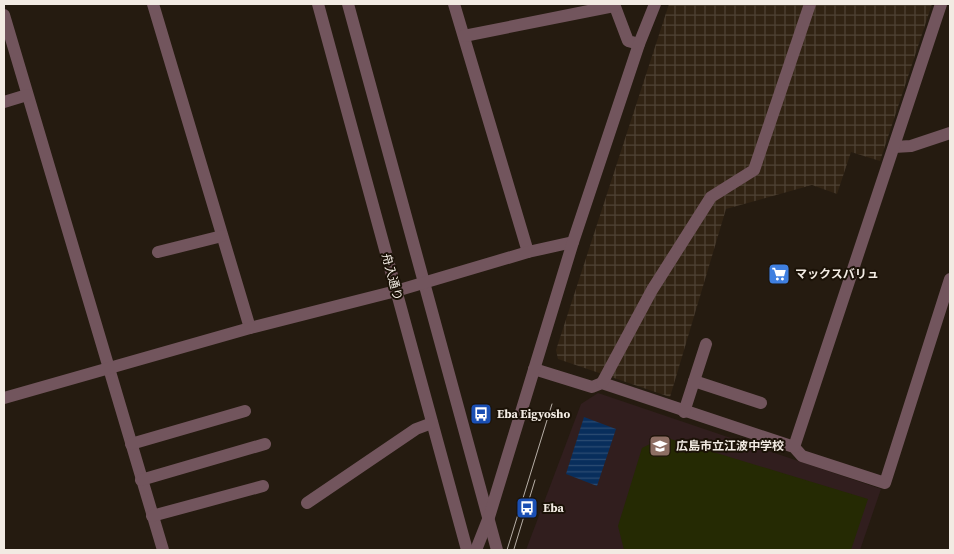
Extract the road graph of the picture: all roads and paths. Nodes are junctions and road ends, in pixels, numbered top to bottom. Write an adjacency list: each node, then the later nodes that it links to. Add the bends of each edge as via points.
1 (153, 4): 16 (street)
2 (318, 4): 22 (street, 舟入通り)
3 (348, 4): 21 (street)
4 (454, 4): 10 (street)
5 (655, 4): 11 (street)
6 (810, 4): 28 (street, via 754,170 711,197 652,290)
7 (941, 4): 15 (street)
8 (614, 5): 10 (street); 11 (street, via 628,41)
9 (4, 15): 12 (street)
10 (464, 36): 19 (street)
11 (639, 44): 17 (street)
12 (27, 95): 13 (street); 25 (street)
13 (4, 102)
14 (950, 133): 15 (street, via 911,146)
15 (894, 147): 36 (street)
16 (222, 236): 18 (street); 23 (street)
17 (573, 242): 19 (street); 26 (street)
18 (158, 252)
19 (528, 252): 21 (street)
20 (950, 279): 36 (street, via 885,484 802,456)
21 (425, 283): 22 (street); 41 (street)
22 (396, 291): 23 (street); 33 (street, 舟入通り)
23 (250, 328): 25 (street)
24 (706, 344): 27 (street)
25 (108, 368): 29 (street); 34 (street)
26 (534, 369): 28 (street, via 592,387); 41 (street)
27 (694, 381): 30 (street); 32 (street)
28 (602, 383): 32 (street)
29 (4, 398)
30 (761, 403)
31 (245, 411): 34 (street)
32 (684, 412): 36 (street)
33 (432, 423): 39 (street, via 416,429); 43 (street, 舟入通り)
34 (131, 444): 37 (street)
35 (265, 444): 37 (street)
36 (794, 447)
37 (142, 480): 40 (street)
38 (263, 486): 40 (street)
39 (306, 503)
40 (152, 516): 42 (street)
41 (489, 517): 44 (street); 45 (street)
42 (163, 550)
43 (467, 550)
44 (476, 550)
45 (497, 550)

